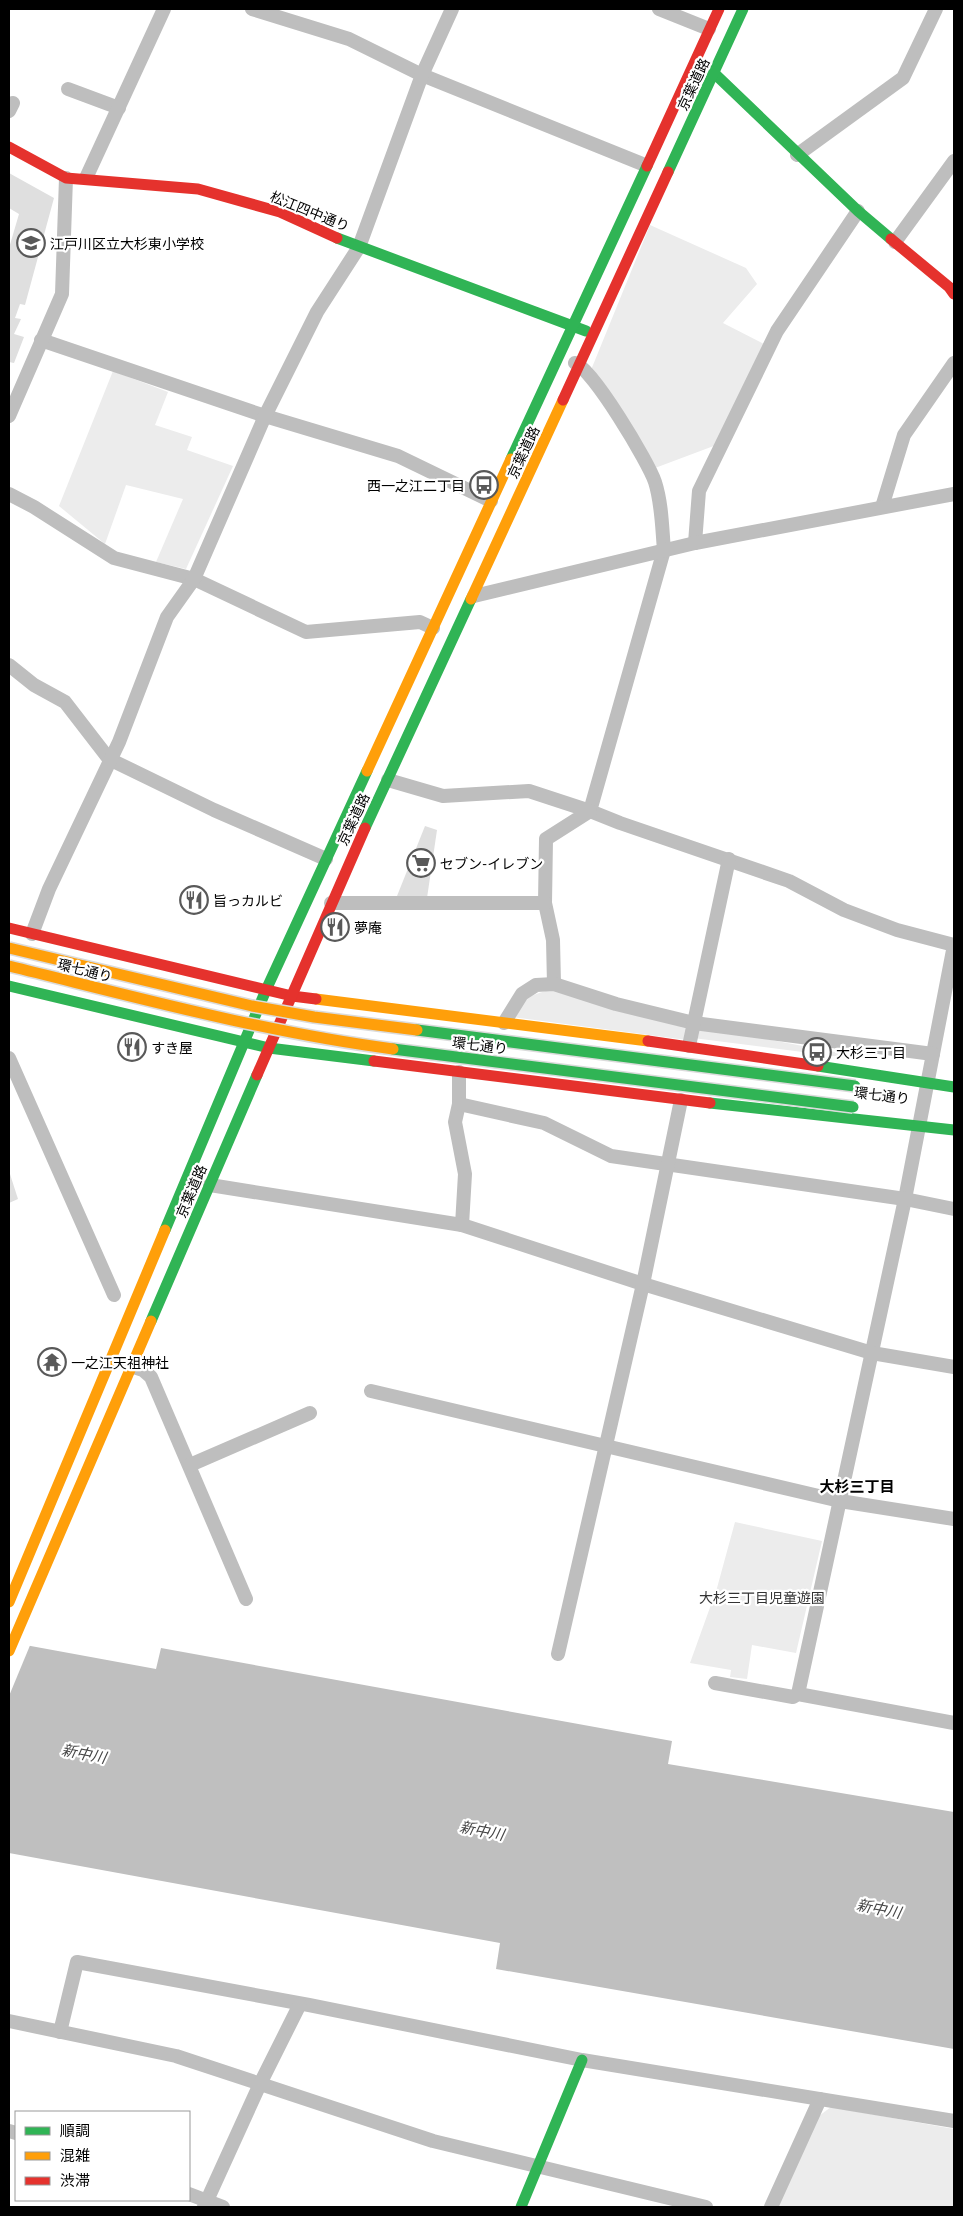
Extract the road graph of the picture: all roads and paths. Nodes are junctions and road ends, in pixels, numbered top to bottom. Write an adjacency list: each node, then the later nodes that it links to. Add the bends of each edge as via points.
1 (164, 9): 12 (street)
2 (252, 9): 10 (street, via 349,39)
3 (452, 9): 10 (street)
4 (659, 9): 8 (street)
5 (719, 9): 8 (main road, 京葉道路)
6 (743, 9): 9 (main road, 京葉道路)
7 (936, 9): 14 (street, via 903,78)
8 (709, 28): 16 (main road, 京葉道路)
9 (715, 74): 14 (main road); 24 (main road, 京葉道路)
10 (422, 75): 16 (street); 21 (street)
11 (68, 89): 12 (street)
12 (119, 108): 18 (street)
13 (9, 147): 17 (main road, 松江四中通り)
14 (797, 155): 19 (main road)
15 (954, 161): 20 (street)
16 (645, 165): 23 (main road, 京葉道路)
17 (66, 178): 18 (main road, 松江四中通り); 25 (street, via 62,294)
18 (86, 178): 21 (main road, 松江四中通り, via 221,194 280,212)
19 (858, 211): 20 (main road); 35 (street, via 777,331 699,491)
20 (895, 242): 22 (main road)
21 (359, 247): 23 (main road, 松江四中通り); 30 (street, via 317,312)
22 (954, 294)
23 (572, 326): 24 (main road, 松江四中通り); 26 (main road, 京葉道路)
24 (594, 334): 28 (main road, 京葉道路)
25 (41, 340): 29 (street); 30 (street)
26 (558, 356): 28 (street); 33 (main road, 京葉道路)
27 (954, 363): 34 (street, via 904,435)
28 (580, 364): 36 (street, via 646,461 657,492); 38 (main road, 京葉道路)
29 (9, 416)
30 (265, 416): 33 (street, via 398,456); 37 (street)
31 (9, 494): 37 (street, via 34,506 114,558)
32 (954, 494): 34 (street)
33 (491, 501): 39 (main road, 京葉道路)
34 (882, 507): 35 (street)
35 (695, 543): 36 (street)
36 (664, 550): 38 (street); 43 (street)
37 (194, 580): 39 (street, via 306,632 420,622); 41 (street, via 167,618 119,742)
38 (474, 596): 42 (main road, 京葉道路)
39 (433, 628): 44 (main road, 京葉道路)
40 (9, 665): 41 (street, via 34,685 65,702)
41 (109, 759): 44 (street); 49 (street, via 49,889)
42 (388, 780): 43 (street, via 443,796 529,791); 46 (main road, 京葉道路)
43 (590, 811): 45 (street); 47 (street, via 546,839)
44 (326, 859): 54 (main road, 京葉道路)
45 (729, 859): 57 (street); 61 (street, via 789,881 844,910 897,930 954,945)
46 (331, 903): 47 (street); 55 (main road, 京葉道路)
47 (545, 903): 52 (street, via 553,940)
48 (9, 928): 49 (main road)
49 (32, 934): 54 (main road)
50 (9, 948): 64 (main road, 環七通り, bridge, via 252,1006 314,1017)
51 (9, 966): 70 (main road, 環七通り, bridge, via 236,1022 331,1040 853,1107)
52 (554, 984): 56 (street, via 536,985 522,994); 57 (street, via 616,1004)
53 (9, 986): 58 (main road)
54 (266, 990): 55 (main road); 58 (main road, 京葉道路)
55 (292, 996): 56 (main road); 60 (main road, 京葉道路)
56 (504, 1023): 59 (main road)
57 (694, 1023): 59 (street); 61 (street)
58 (244, 1042): 60 (main road); 90 (main road, 京葉道路)
59 (689, 1046): 66 (main road)
60 (269, 1048): 63 (main road); 74 (main road, 京葉道路)
61 (933, 1054): 66 (street)
62 (9, 1058): 79 (street)
63 (459, 1072): 68 (main road); 69 (street)
64 (860, 1086)
65 (954, 1086): 66 (main road)
66 (923, 1090): 67 (main road, 環七通り); 70 (street)
67 (954, 1098)
68 (681, 1100): 70 (main road); 73 (street)
69 (459, 1104): 73 (street, via 544,1123 611,1156); 77 (street, via 455,1122 465,1174)
70 (920, 1121): 71 (main road, 環七通り); 72 (main road); 75 (street)
71 (954, 1121)
72 (954, 1130)
73 (668, 1164): 75 (street); 78 (street)
74 (210, 1185): 77 (street); 81 (main road, 京葉道路)
75 (905, 1199): 76 (street); 80 (street)
76 (954, 1209)
77 (462, 1225): 78 (street)
78 (642, 1284): 80 (street); 85 (street)
79 (114, 1295)
80 (872, 1353): 82 (street); 87 (street)
81 (131, 1366): 86 (street, via 151,1377); 91 (main road, 京葉道路)
82 (954, 1366)
83 (371, 1391): 85 (street)
84 (310, 1413): 86 (street)
85 (605, 1446): 87 (street); 92 (street)
86 (190, 1465): 89 (street)
87 (840, 1501): 88 (street); 94 (street)
88 (954, 1519)
89 (246, 1599)
90 (9, 1602)
91 (9, 1651)
92 (558, 1654)
93 (716, 1683): 94 (street, via 793,1697)
94 (798, 1694): 95 (street)
95 (954, 1723)
96 (300, 2004): 98 (street, via 76,1962); 99 (street); 100 (street)
97 (9, 2021): 98 (street)
98 (60, 2032): 100 (street, via 176,2056)
99 (582, 2060): 101 (street); 103 (main road)
100 (260, 2084): 103 (street, via 433,2141); 105 (street)
101 (820, 2099): 102 (street); 109 (street)
102 (954, 2121)
103 (538, 2168): 107 (main road); 108 (street)
104 (190, 2195): 105 (street)
105 (205, 2204): 106 (street)
106 (224, 2207)
107 (521, 2207)
108 (706, 2207)
109 (771, 2207)

